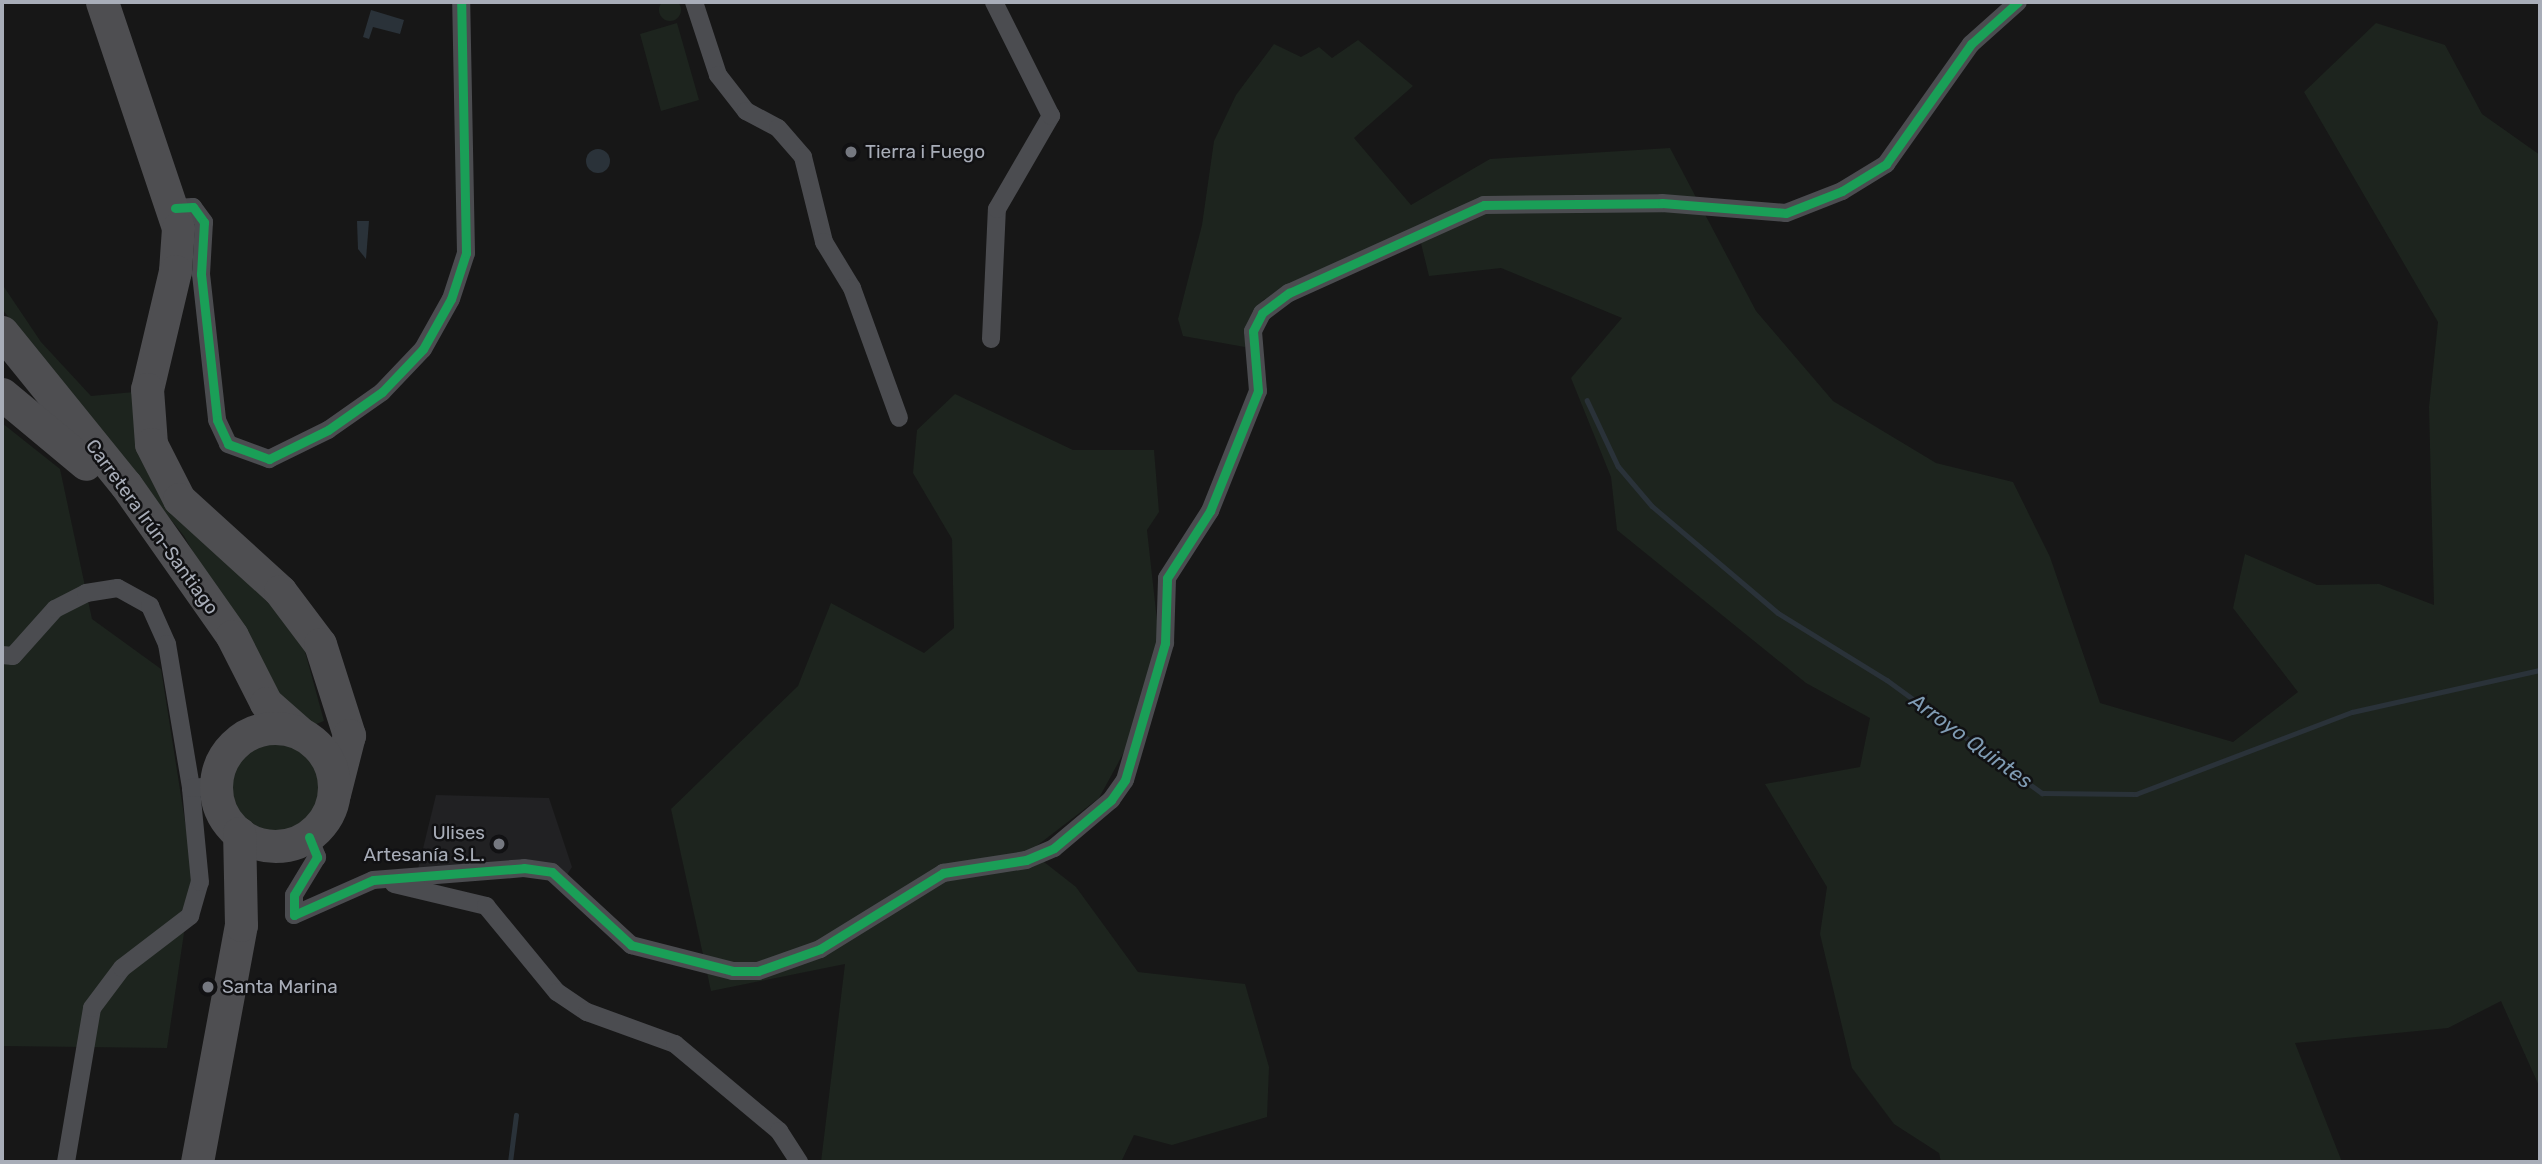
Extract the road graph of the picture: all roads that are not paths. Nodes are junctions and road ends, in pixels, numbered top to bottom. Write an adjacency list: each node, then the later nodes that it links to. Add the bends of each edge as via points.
1 (102, 2): 6 (highway)
2 (461, 2): 6 (street, via 466,253 451,299 423,349 382,391 269,459 228,444 217,420 201,274 204,222 193,207)
3 (695, 2): 10 (street, via 718,75 746,111 778,128 803,157 824,242 852,288)
4 (995, 2): 8 (street, via 1051,116 997,209)
5 (2018, 2): 21 (street, via 1971,44 1886,164 1842,191 1786,213 1662,203 1484,205 1289,293 1262,313 1253,331 1258,391 1210,511 1167,578 1165,642 1125,779 1111,800 1054,848 1016,862 943,873 820,949 758,971 690,963 631,945 552,872 524,868)
6 (174, 208): 14 (highway, via 179,249 147,390 151,443 190,512 280,591 312,630)
7 (2, 332): 11 (highway, Carretera Irún-Santiago)
8 (991, 339)
9 (2, 394): 11 (highway, via 60,439)
10 (900, 418)
11 (166, 542): 13 (highway, Carretera Irún-Santiago)
12 (2, 655): 17 (street, via 13,656 55,609 86,593 118,588 150,606 167,643)
13 (242, 660): 15 (highway, Carretera Irún-Santiago, via 266,703); 16 (highway, Carretera Irún-Santiago, via 247,699)
14 (342, 706): 15 (highway); 18 (highway, via 349,735)
15 (305, 735): 16 (highway, via 278,727); 18 (highway, via 326,753)
16 (241, 739): 17 (highway)
17 (203, 787): 19 (highway); 23 (street, via 200,882 190,916 122,968 92,1008)
18 (334, 794): 20 (highway)
19 (239, 833): 20 (highway, via 260,844); 22 (highway)
20 (296, 841): 21 (street, via 317,857 294,895 294,915); 22 (highway)
21 (373, 880): 25 (street, via 486,906 557,992 587,1012 675,1044 779,1131)
22 (241, 925): 24 (highway)
23 (66, 1162)
24 (197, 1162)
25 (799, 1162)

